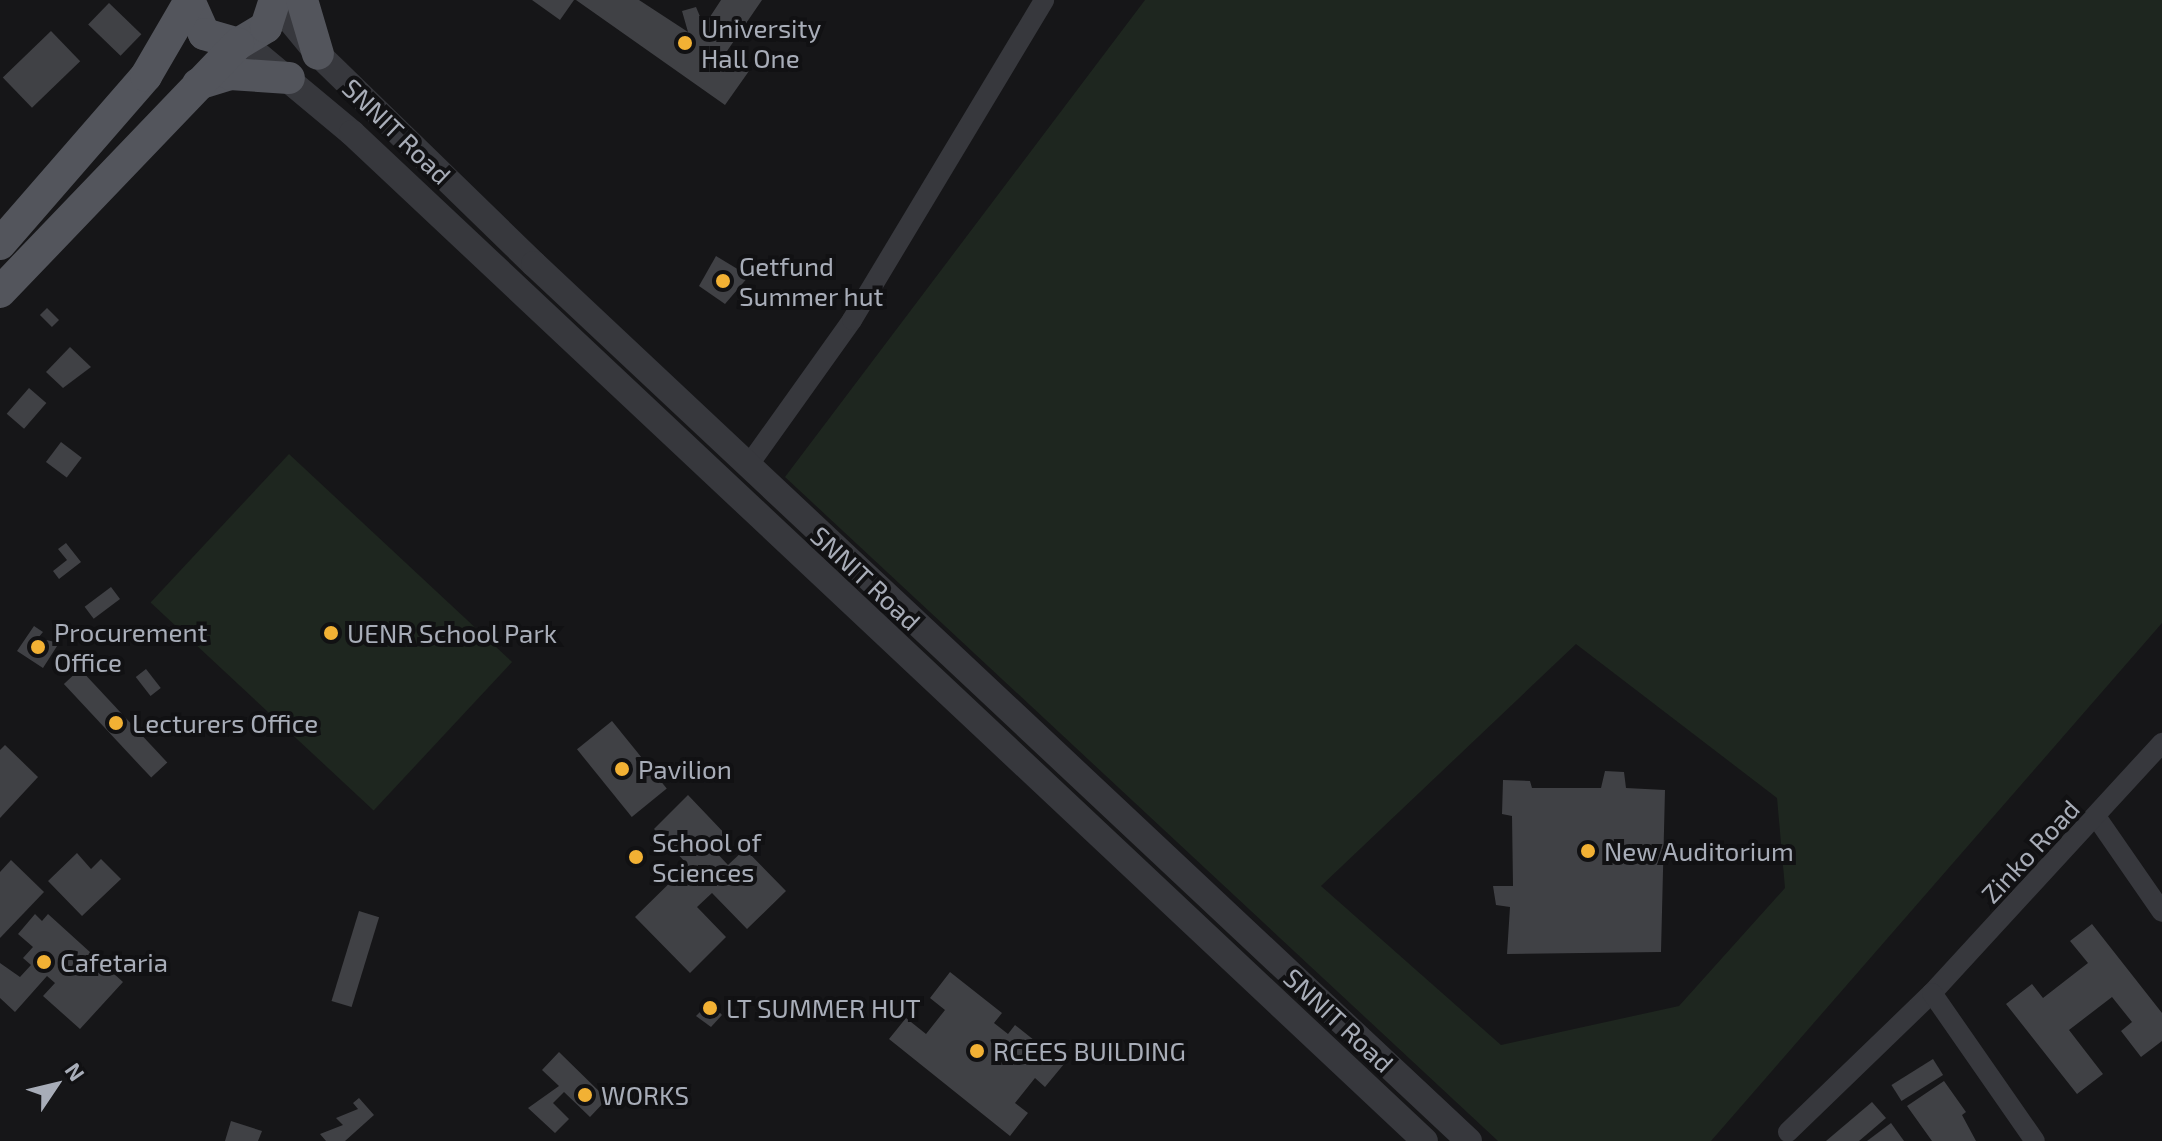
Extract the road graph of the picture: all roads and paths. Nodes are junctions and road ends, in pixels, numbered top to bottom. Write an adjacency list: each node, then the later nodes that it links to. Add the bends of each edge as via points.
1 (1044, 0): 10 (street, via 852,320)
2 (189, 1): 4 (main road, via 204,34); 8 (main road, via 146,76)
3 (284, 1): 4 (main road, via 266,27); 5 (main road)
4 (241, 44): 6 (street, SNNIT Road); 7 (main road)
5 (318, 54): 10 (street, SNNIT Road)
6 (289, 78): 7 (main road, via 230,74); 12 (street, SNNIT Road)
7 (195, 85): 9 (main road)
8 (0, 244)
9 (0, 292)
10 (748, 466): 11 (street, SNNIT Road)
11 (966, 672): 12 (street); 13 (street, SNNIT Road)
12 (948, 693): 14 (street, SNNIT Road)
13 (995, 699): 14 (street); 21 (street, SNNIT Road)
14 (978, 720): 20 (street, SNNIT Road)
15 (2162, 743): 16 (street, Zinko Road)
16 (2097, 818): 17 (street); 18 (street, Zinko Road)
17 (2162, 912)
18 (1932, 993): 19 (street, Zinko Road); 22 (street)
19 (1787, 1138)
20 (1425, 1141)
21 (1469, 1141)
22 (2035, 1141)

